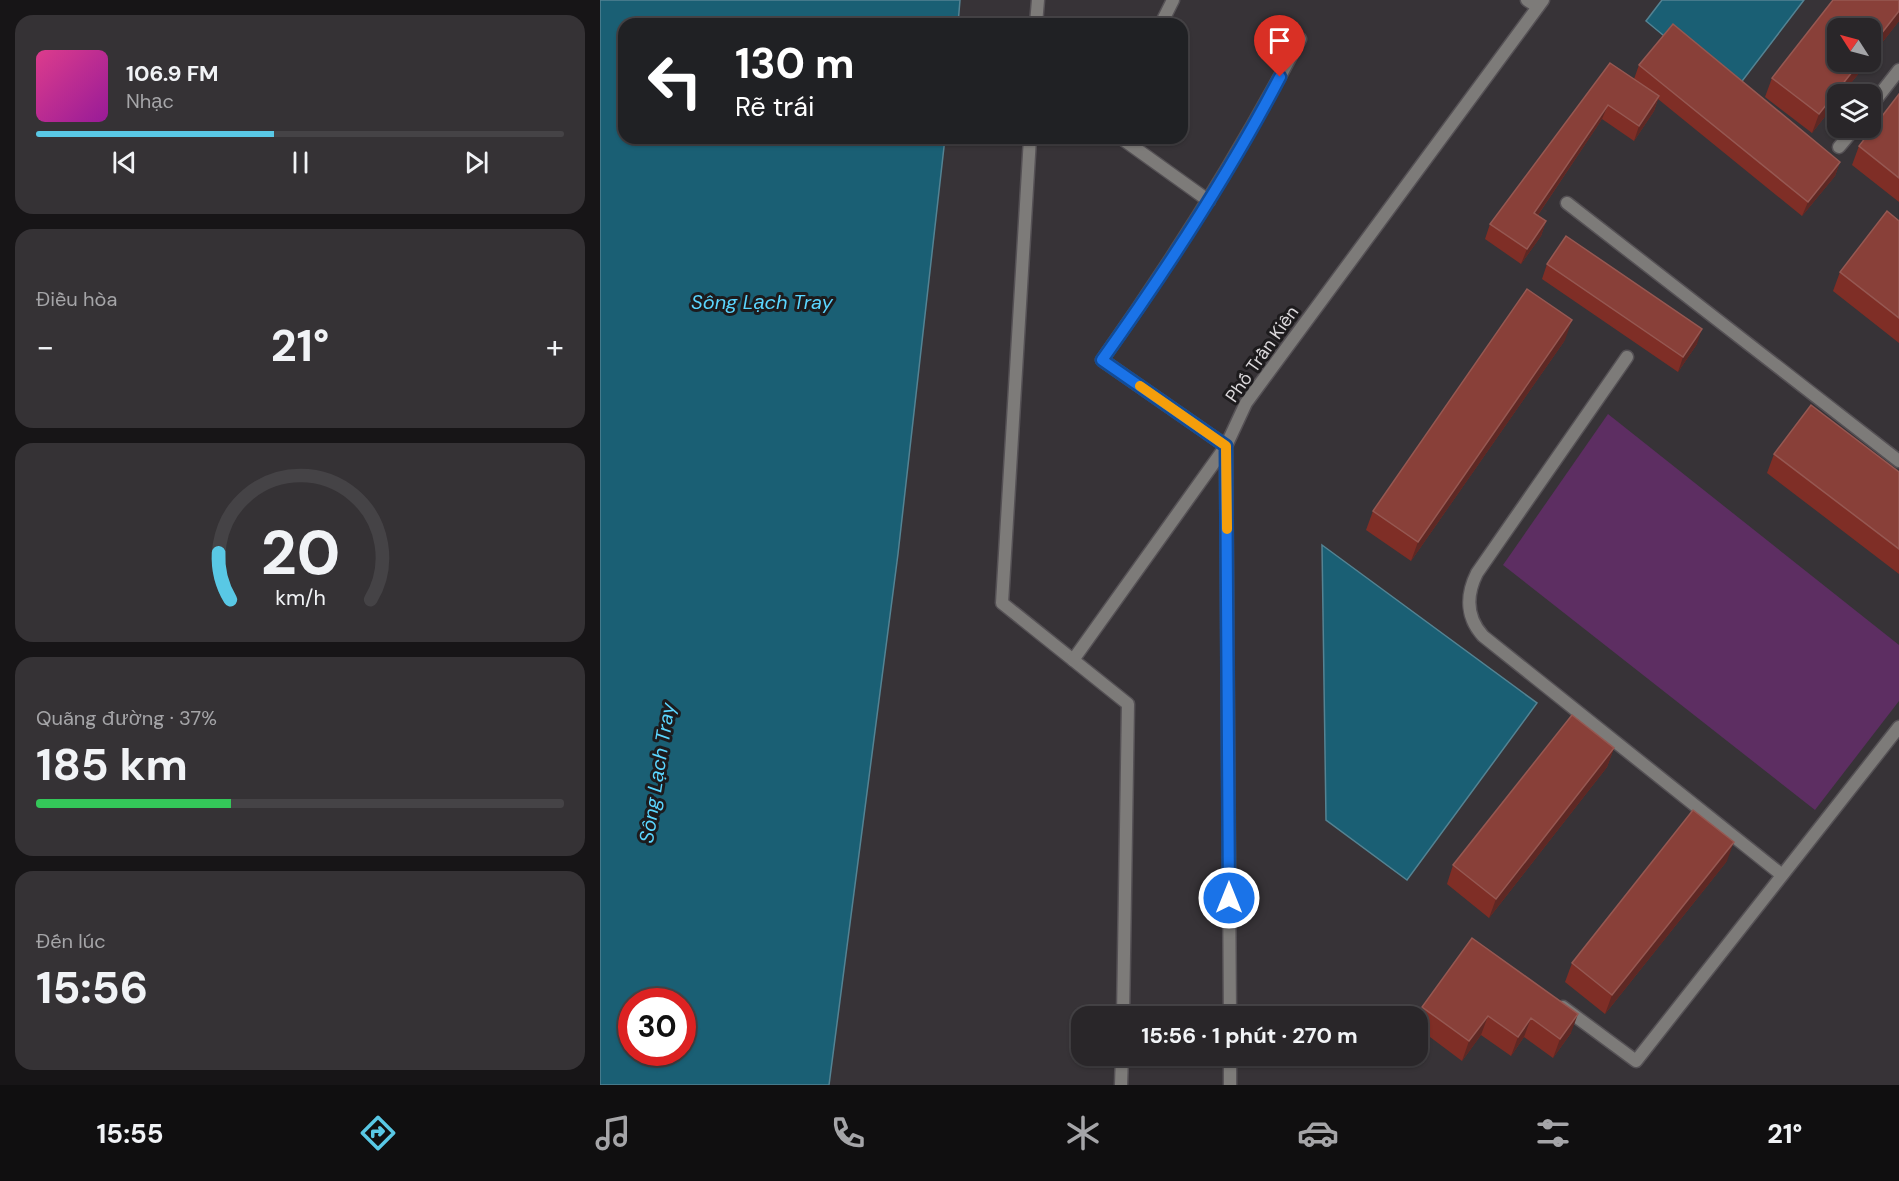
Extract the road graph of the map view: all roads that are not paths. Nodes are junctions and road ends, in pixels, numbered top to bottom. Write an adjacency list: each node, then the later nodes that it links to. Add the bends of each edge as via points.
1 (1038, 0): 4 (street)
2 (1173, 0): 5 (street)
3 (1536, 2): 16 (street, Phố Trần Kiên, via 1246,403)
4 (1036, 18)
5 (1164, 18)
6 (1300, 39): 13 (street)
7 (1899, 70): 8 (street)
8 (1881, 93)
9 (1847, 138): 12 (street)
10 (1030, 144): 18 (street, via 1002,603)
11 (1129, 144): 13 (street)
12 (1839, 147)
13 (1209, 201): 16 (street, via 1102,360)
14 (1567, 203): 17 (street)
15 (1627, 357): 20 (street, via 1477,573 1469,594 1471,618 1483,636)
16 (1226, 446): 18 (street); 23 (street, Phố Trần Kiên)
17 (1899, 461)
18 (1073, 660): 22 (street, via 1128,704)
19 (1899, 727): 20 (street)
20 (1782, 875): 21 (street, via 1636,1061)
21 (1553, 999)
22 (1123, 1006)
23 (1230, 1006)
24 (1122, 1066): 26 (street)
25 (1230, 1066): 27 (street)
26 (1121, 1085)
27 (1230, 1085)

